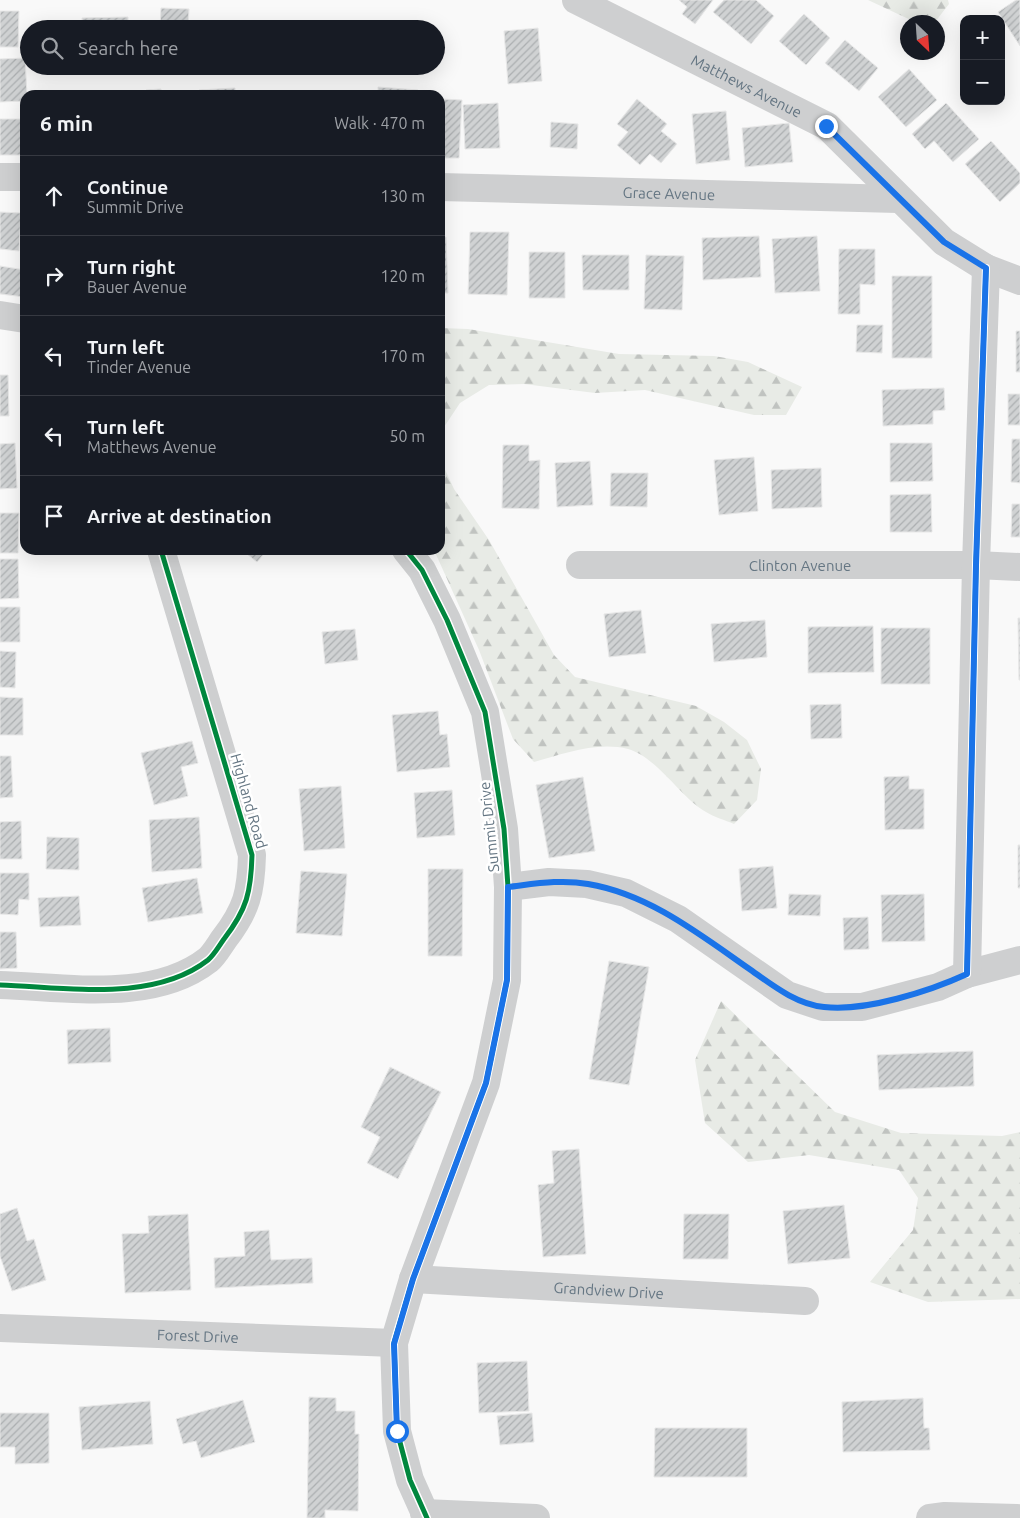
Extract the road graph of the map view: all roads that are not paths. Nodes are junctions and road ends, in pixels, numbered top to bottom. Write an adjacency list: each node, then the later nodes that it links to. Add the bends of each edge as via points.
1 (576, 0): 5 (street, Matthews Avenue, via 826,126)
2 (0, 177): 3 (street)
3 (20, 177)
4 (445, 188): 5 (street, Grace Avenue)
5 (898, 199): 6 (street, Matthews Avenue, via 944,242)
6 (986, 268): 7 (street, Matthews Avenue); 13 (street)
7 (1020, 281)
8 (0, 315): 9 (street)
9 (20, 318)
10 (162, 555): 18 (street, Highland Road, via 252,855 252,886 238,922 209,960 171,980 129,990)
11 (410, 555): 15 (street, Summit Drive, via 422,570 447,620 485,712 504,829)
12 (580, 565): 13 (street, Clinton Avenue)
13 (976, 565): 14 (street, Clinton Avenue); 17 (street)
14 (1020, 567)
15 (508, 887): 17 (street, via 549,882 587,884 626,894 678,920 787,995 823,1007 862,1007 938,988); 19 (street, Summit Drive, via 507,980 486,1083)
16 (1020, 960): 17 (street)
17 (967, 974)
18 (0, 985)
19 (413, 1279): 20 (street, Grandview Drive); 22 (street, Summit Drive)
20 (805, 1302)
21 (0, 1328): 22 (street, Forest Drive)
22 (394, 1344): 23 (street, Summit Drive, via 397,1431 410,1480)
23 (426, 1516): 24 (street)
24 (536, 1518)
25 (930, 1518): 26 (street)
26 (1018, 1518)

